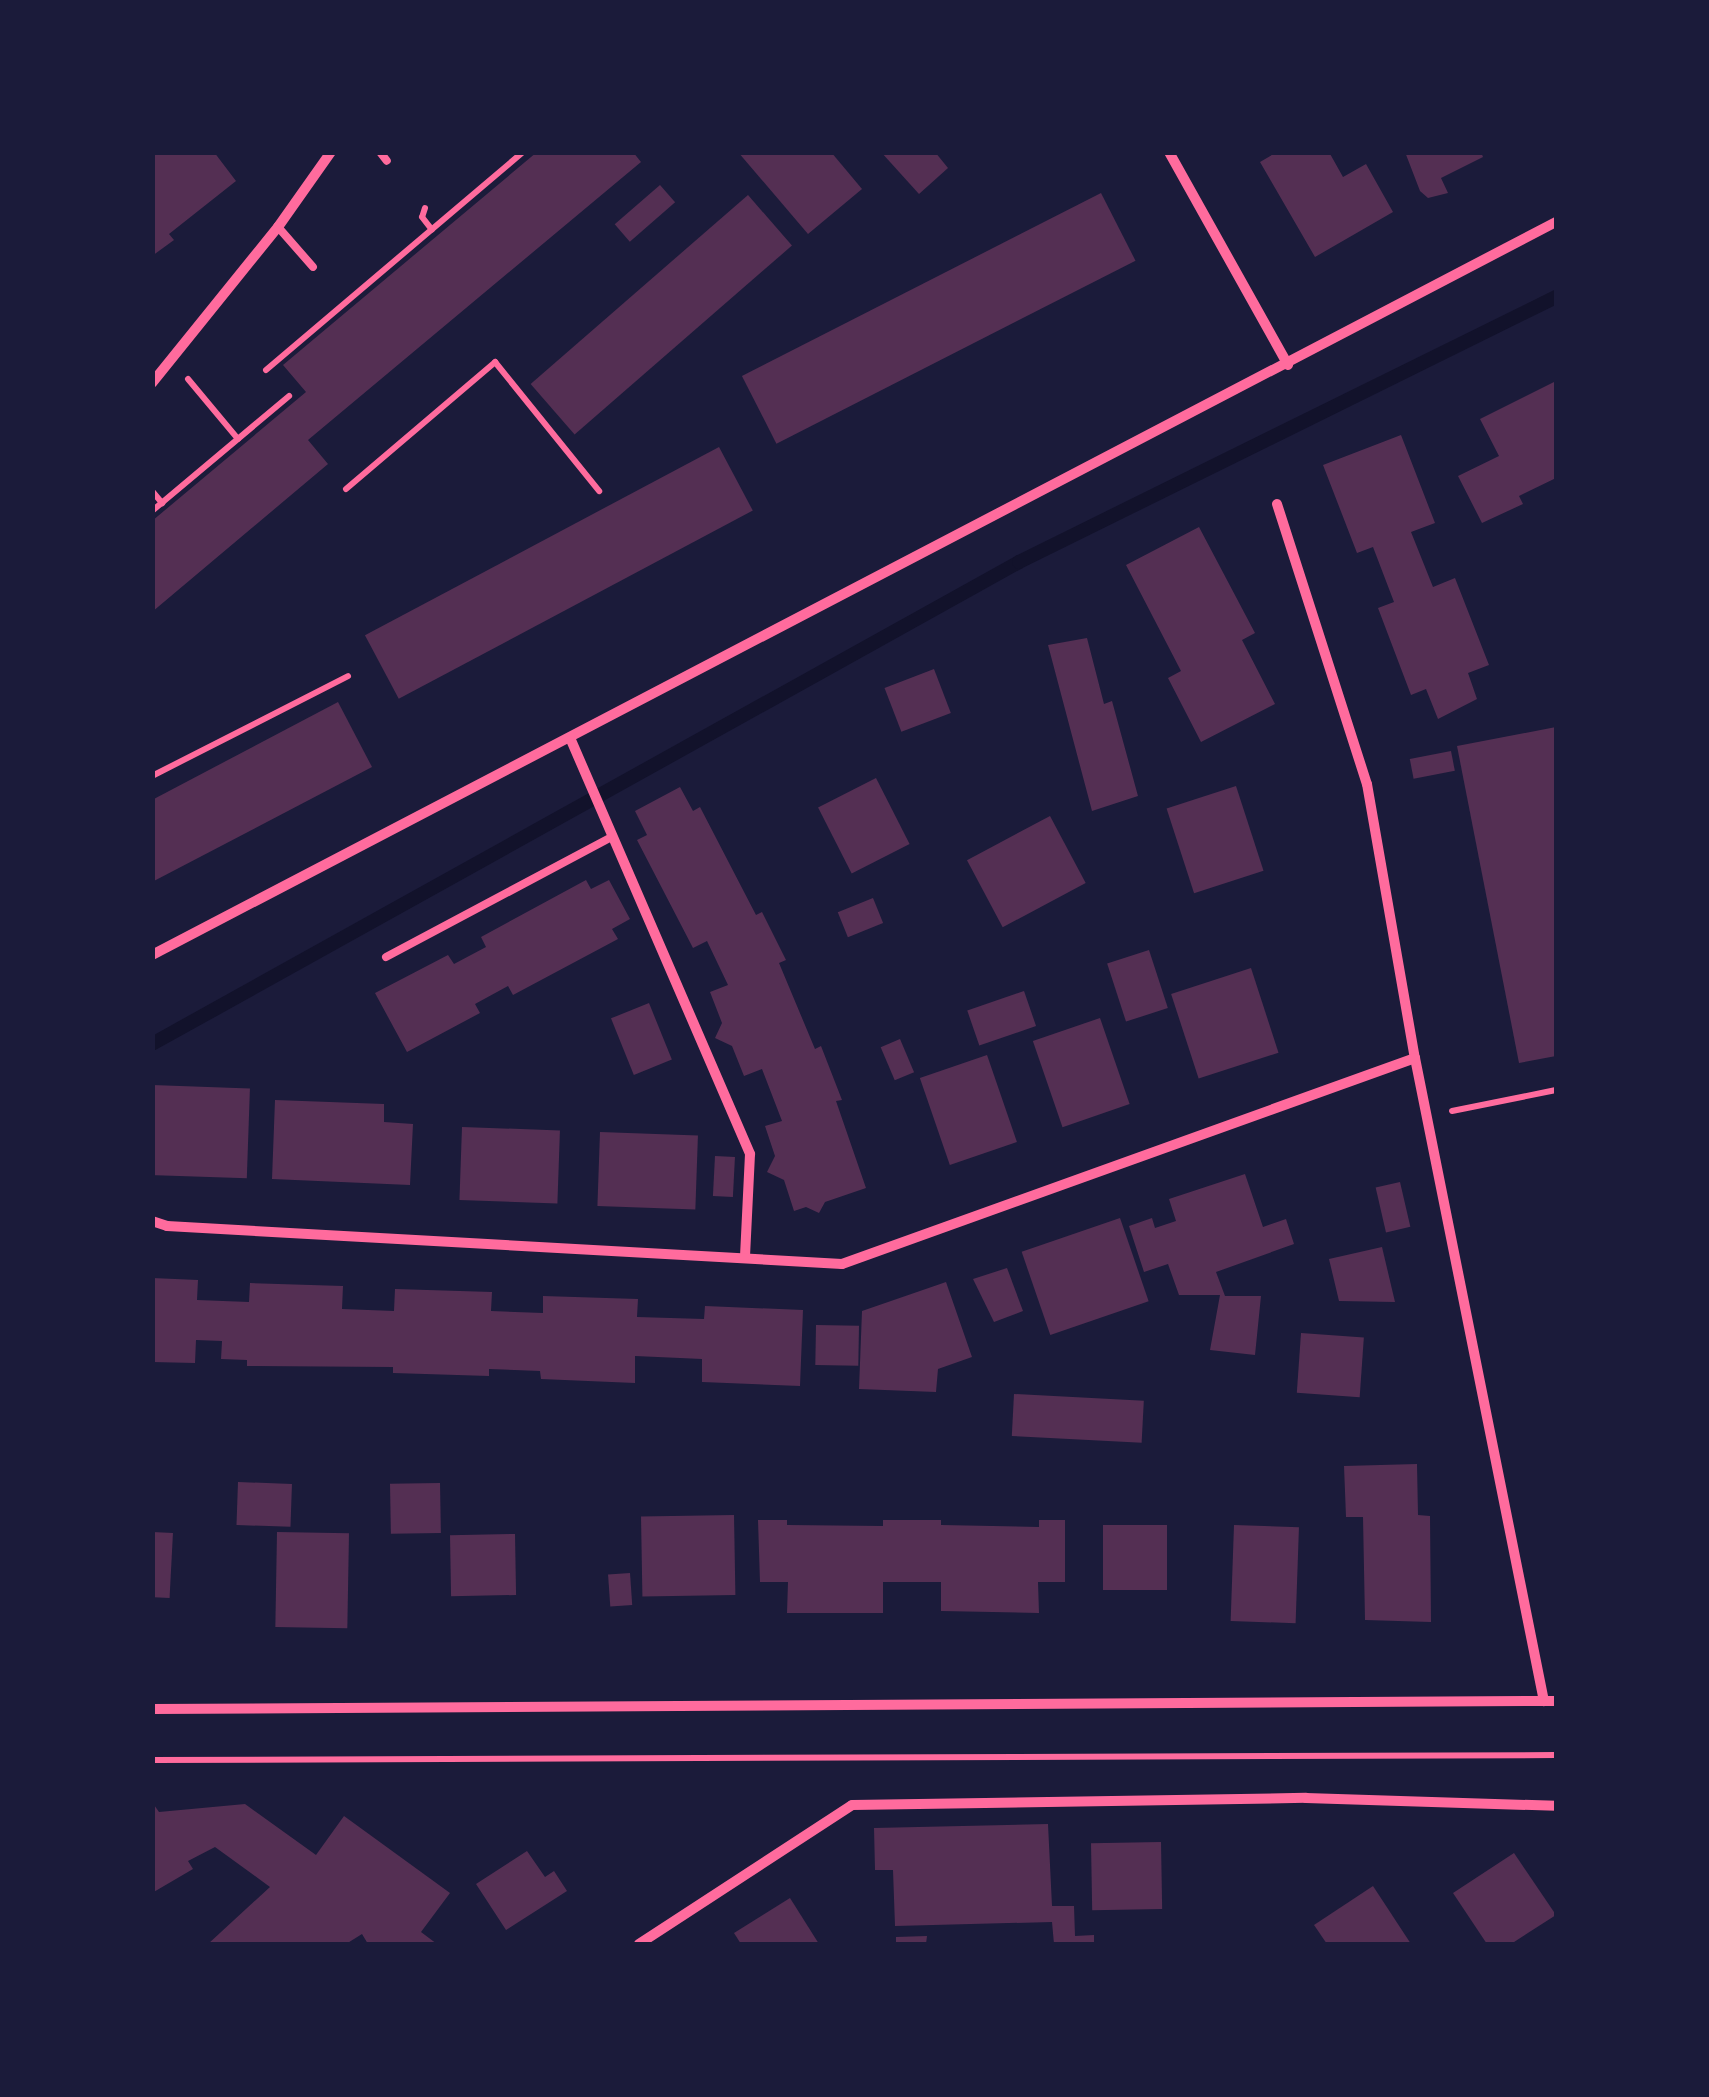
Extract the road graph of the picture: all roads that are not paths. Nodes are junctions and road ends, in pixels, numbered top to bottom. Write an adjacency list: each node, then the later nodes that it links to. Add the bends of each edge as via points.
1 (331, 152): 6 (street)
2 (380, 152): 4 (lane)
3 (1170, 152): 8 (street)
4 (387, 161)
5 (1556, 222): 8 (street)
6 (278, 227): 7 (lane); 9 (street)
7 (313, 267)
8 (1288, 365): 11 (street)
9 (152, 382)
10 (1277, 504): 15 (street, via 1367,784)
11 (571, 740): 12 (street); 13 (street)
12 (612, 837): 14 (lane); 17 (street, via 750,1154)
13 (152, 955)
14 (386, 956)
15 (1415, 1058): 17 (street, via 842,1264); 18 (street)
16 (152, 1221): 17 (street)
17 (745, 1257)
18 (1550, 1701): 19 (street)
19 (152, 1709)
20 (1556, 1806): 21 (street, via 1306,1798 852,1806)
21 (639, 1944)

